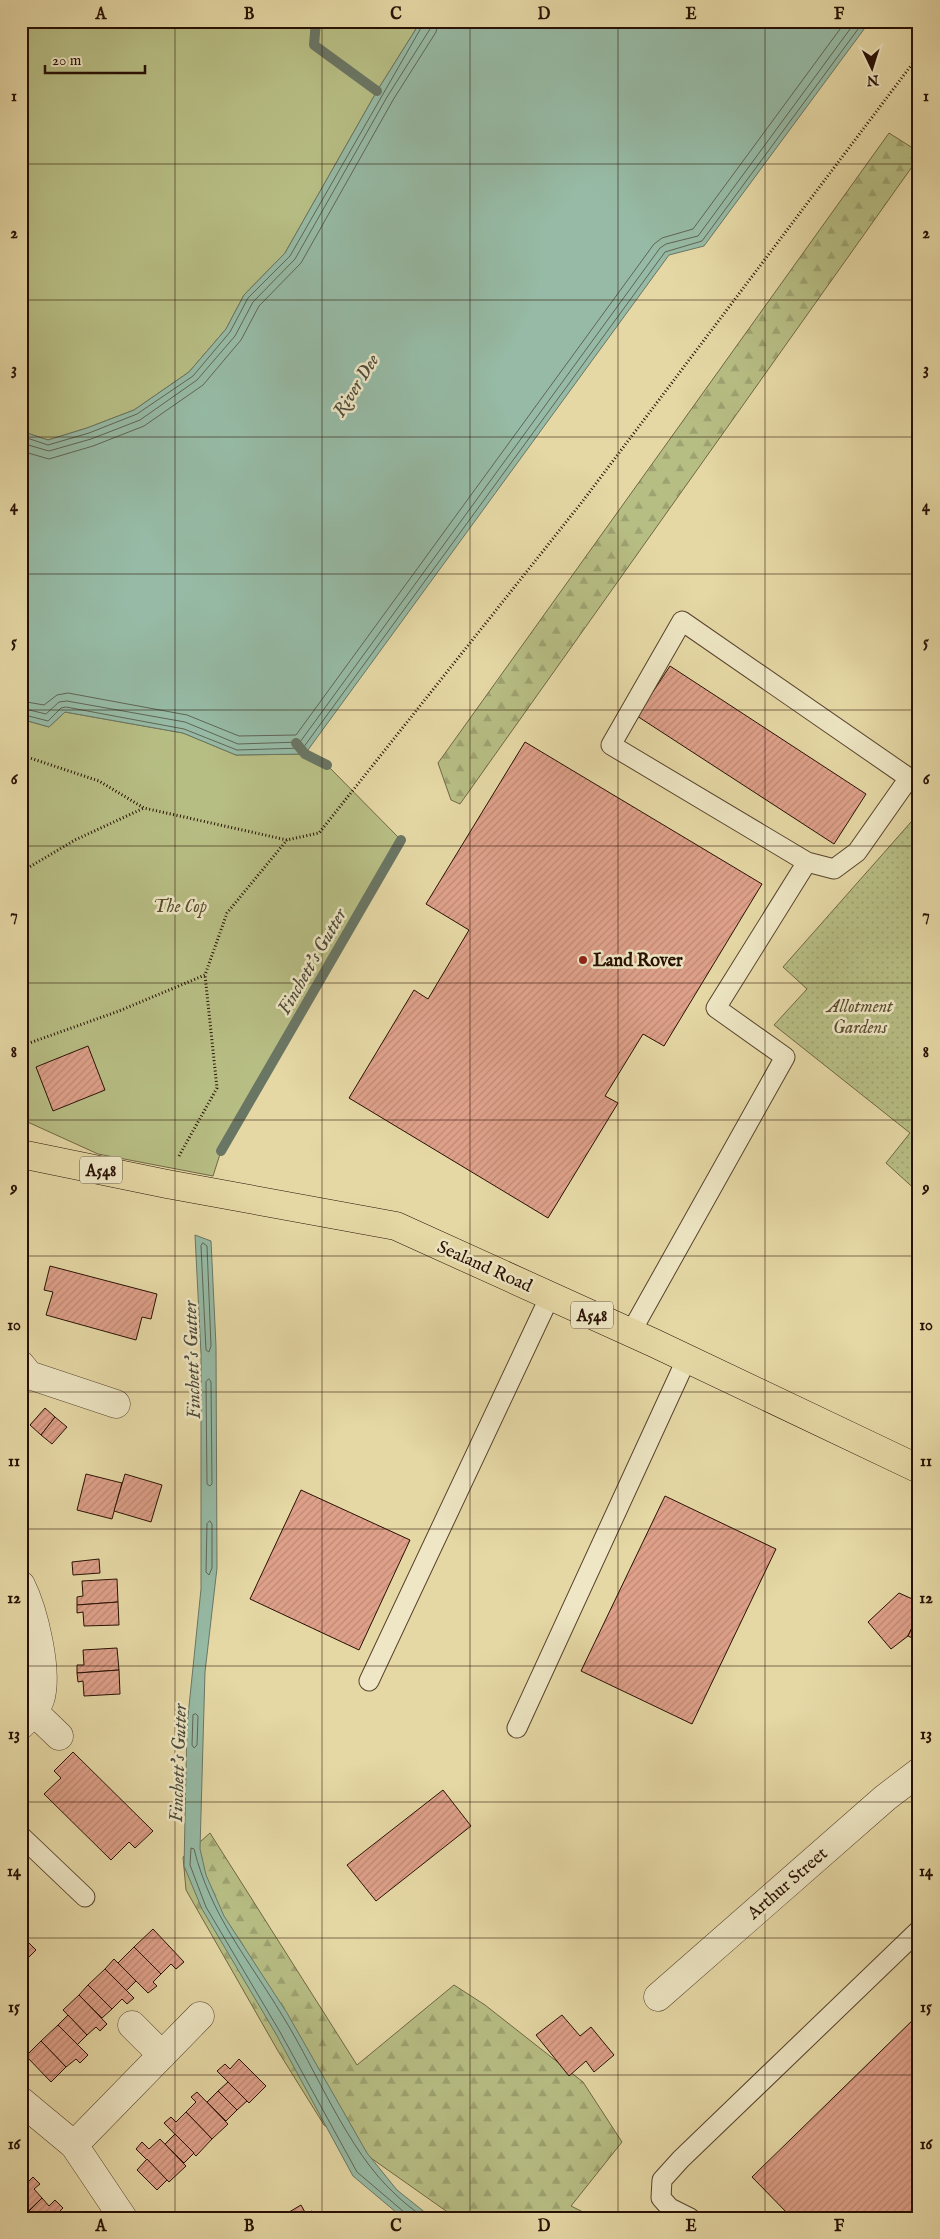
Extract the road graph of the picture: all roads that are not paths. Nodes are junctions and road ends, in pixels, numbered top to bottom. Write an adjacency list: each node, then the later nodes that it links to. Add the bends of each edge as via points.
1 (807, 862): 1 (lane, via 834,869 856,852 909,778 682,621 611,745); 4 (lane, via 716,1008 785,1058)
2 (21, 1154): 3 (main road, Sealand Road / A548, via 396,1226)
3 (550, 1296): 4 (main road, Sealand Road / A548); 10 (lane)
4 (631, 1332): 5 (main road, Sealand Road / A548)
5 (687, 1358): 8 (main road, Sealand Road / A548); 12 (lane)
6 (21, 1365): 7 (street, via 28,1375)
7 (116, 1404)
8 (919, 1469)
9 (21, 1586): 11 (street, via 37,1630 42,1670 40,1700)
10 (369, 1681)
11 (27, 1718): 13 (street)
12 (517, 1728)
13 (60, 1736)
14 (919, 1772): 18 (street, Arthur Street, via 885,1798)
15 (21, 1836): 16 (lane)
16 (85, 1897)
17 (919, 1930): 25 (lane, via 662,2180 661,2198 670,2208)
18 (658, 1997)
19 (200, 2016): 21 (street)
20 (132, 2025): 21 (street)
21 (162, 2055): 23 (street)
22 (21, 2101): 23 (street)
23 (74, 2145): 24 (street)
24 (123, 2218)
25 (690, 2218)

